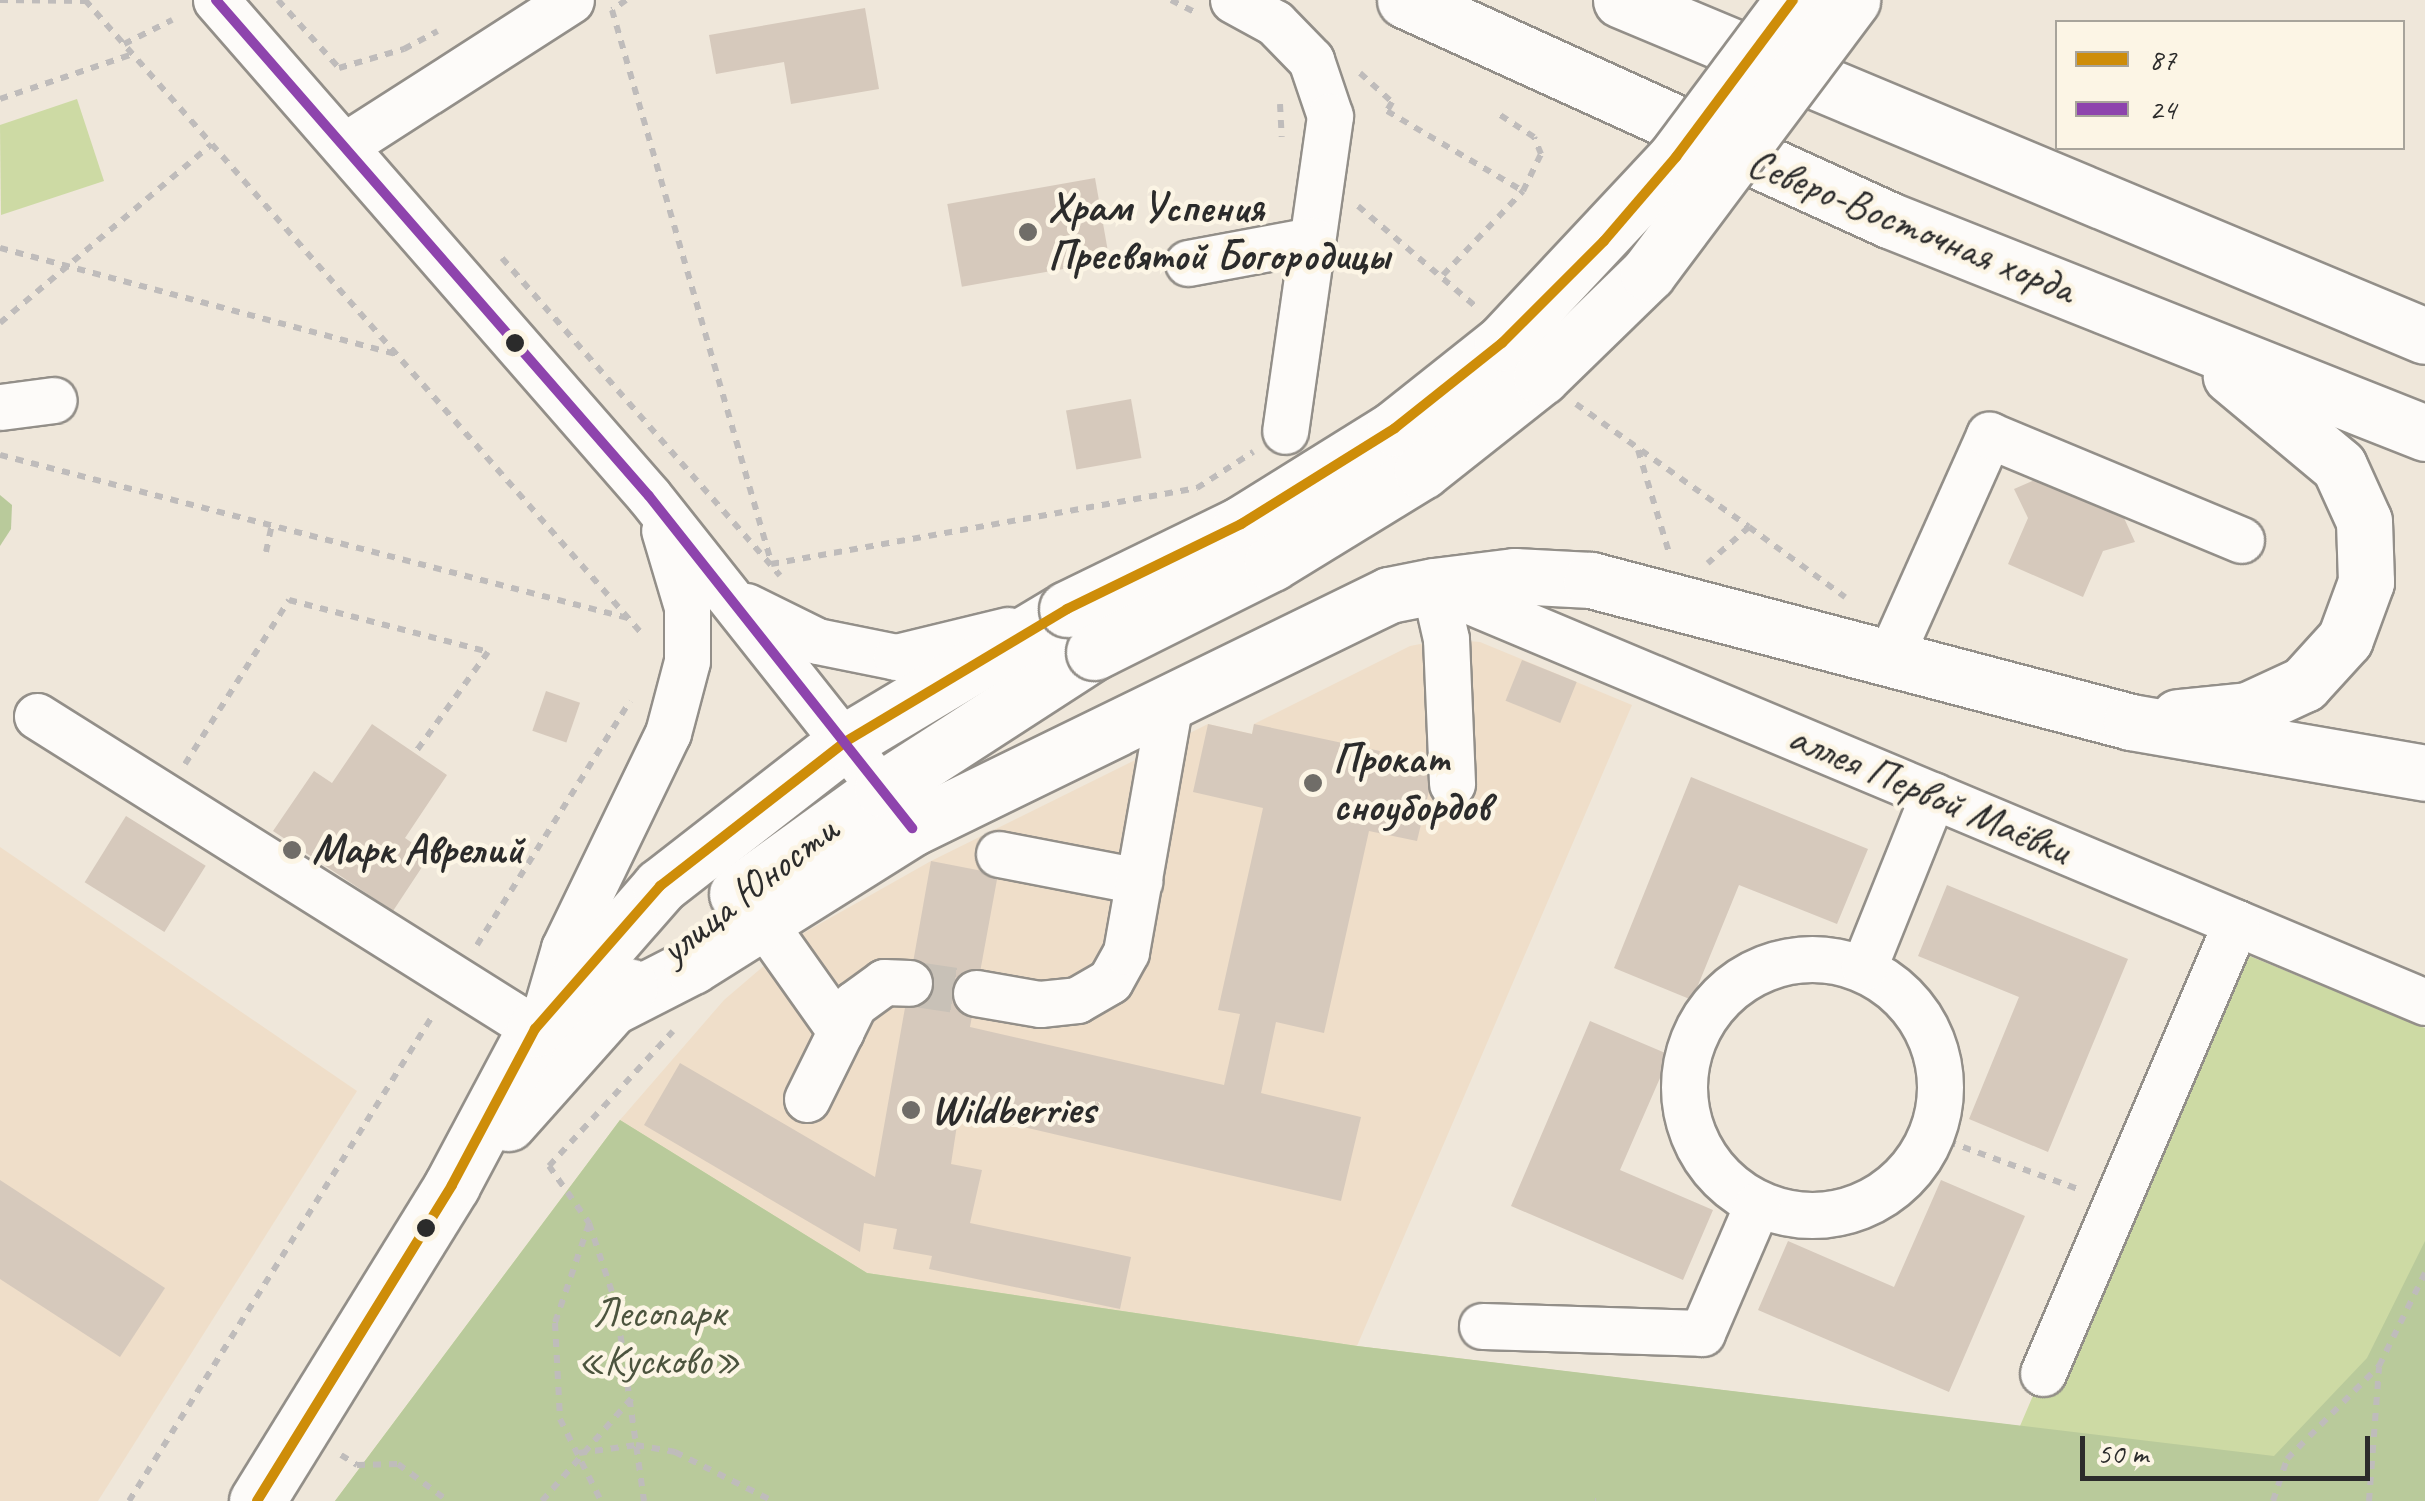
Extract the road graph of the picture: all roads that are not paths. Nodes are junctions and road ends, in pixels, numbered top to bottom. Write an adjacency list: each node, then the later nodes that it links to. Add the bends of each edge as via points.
1 (216, 0): 8 (street)
2 (571, 0): 8 (street)
3 (1233, 0): 9 (street, via 1275,22 1311,60 1330,116)
4 (1405, 0): 11 (main road, Северо-Восточная хорда, via 1889,220)
5 (1621, 0): 12 (main road)
6 (1793, 0): 21 (main road, bridge, via 1676,157 1502,343 1395,428)
7 (1852, 0): 21 (main road, bridge, via 1660,258 1541,377 1406,481 1272,563)
8 (347, 144): 17 (street)
9 (1312, 240): 10 (street); 15 (street)
10 (1188, 262)
11 (2176, 334): 16 (main road, Северо-Восточная хорда); 25 (main road, via 2339,466 2364,521 2366,582 2345,639 2304,684 2248,710)
12 (2425, 336)
13 (54, 400): 14 (street)
14 (0, 407)
15 (1284, 431)
16 (2425, 433)
17 (649, 496): 20 (street); 40 (street, via 675,554 688,607 687,662 668,733 564,948)
18 (2240, 540): 22 (street, via 1989,435)
19 (1434, 586): 22 (main road, via 1514,576 1592,580); 23 (main road, via 1389,595); 28 (street, via 1446,638); 29 (street, аллея Первой Маёвки)
20 (734, 600): 21 (street, via 817,640 896,657); 26 (street)
21 (1081, 631): 26 (main road, улица Юности); 30 (main road, улица Юности)
22 (1893, 648): 25 (main road)
23 (1170, 703): 30 (main road); 32 (street)
24 (37, 716): 40 (street, via 454,982)
25 (2131, 722): 27 (main road)
26 (845, 742): 30 (street); 40 (main road, улица Юности, via 660,886)
27 (2425, 773)
28 (1452, 784)
29 (1932, 795): 34 (street, аллея Первой Маёвки); 35 (street)
30 (897, 809): 33 (main road); 39 (main road, улица Юности, via 744,889)
31 (999, 854): 32 (street)
32 (1139, 881): 37 (street, via 1126,952 1110,981 1076,1000 1040,1004)
33 (761, 919): 39 (main road, via 692,966); 41 (street)
34 (2236, 923): 38 (street, аллея Первой Маёвки); 46 (street)
35 (1864, 967): 44 (street, via 1807,957 1752,972 1708,1009 1684,1061 1686,1118 1712,1170); 44 (street, via 1916,1008 1942,1070 1933,1136 1904,1180 1860,1208 1808,1217)
36 (910, 983): 41 (street, via 884,982 854,1004)
37 (976, 993)
38 (2425, 1002)
39 (606, 1010): 43 (main road, улица Юности)
40 (539, 1024): 43 (main road, улица Юности)
41 (840, 1032): 42 (street)
42 (807, 1100)
43 (452, 1185): 47 (main road, улица Юности)
44 (1757, 1205): 45 (street, via 1702,1333)
45 (1482, 1326)
46 (2043, 1373)
47 (257, 1501)

